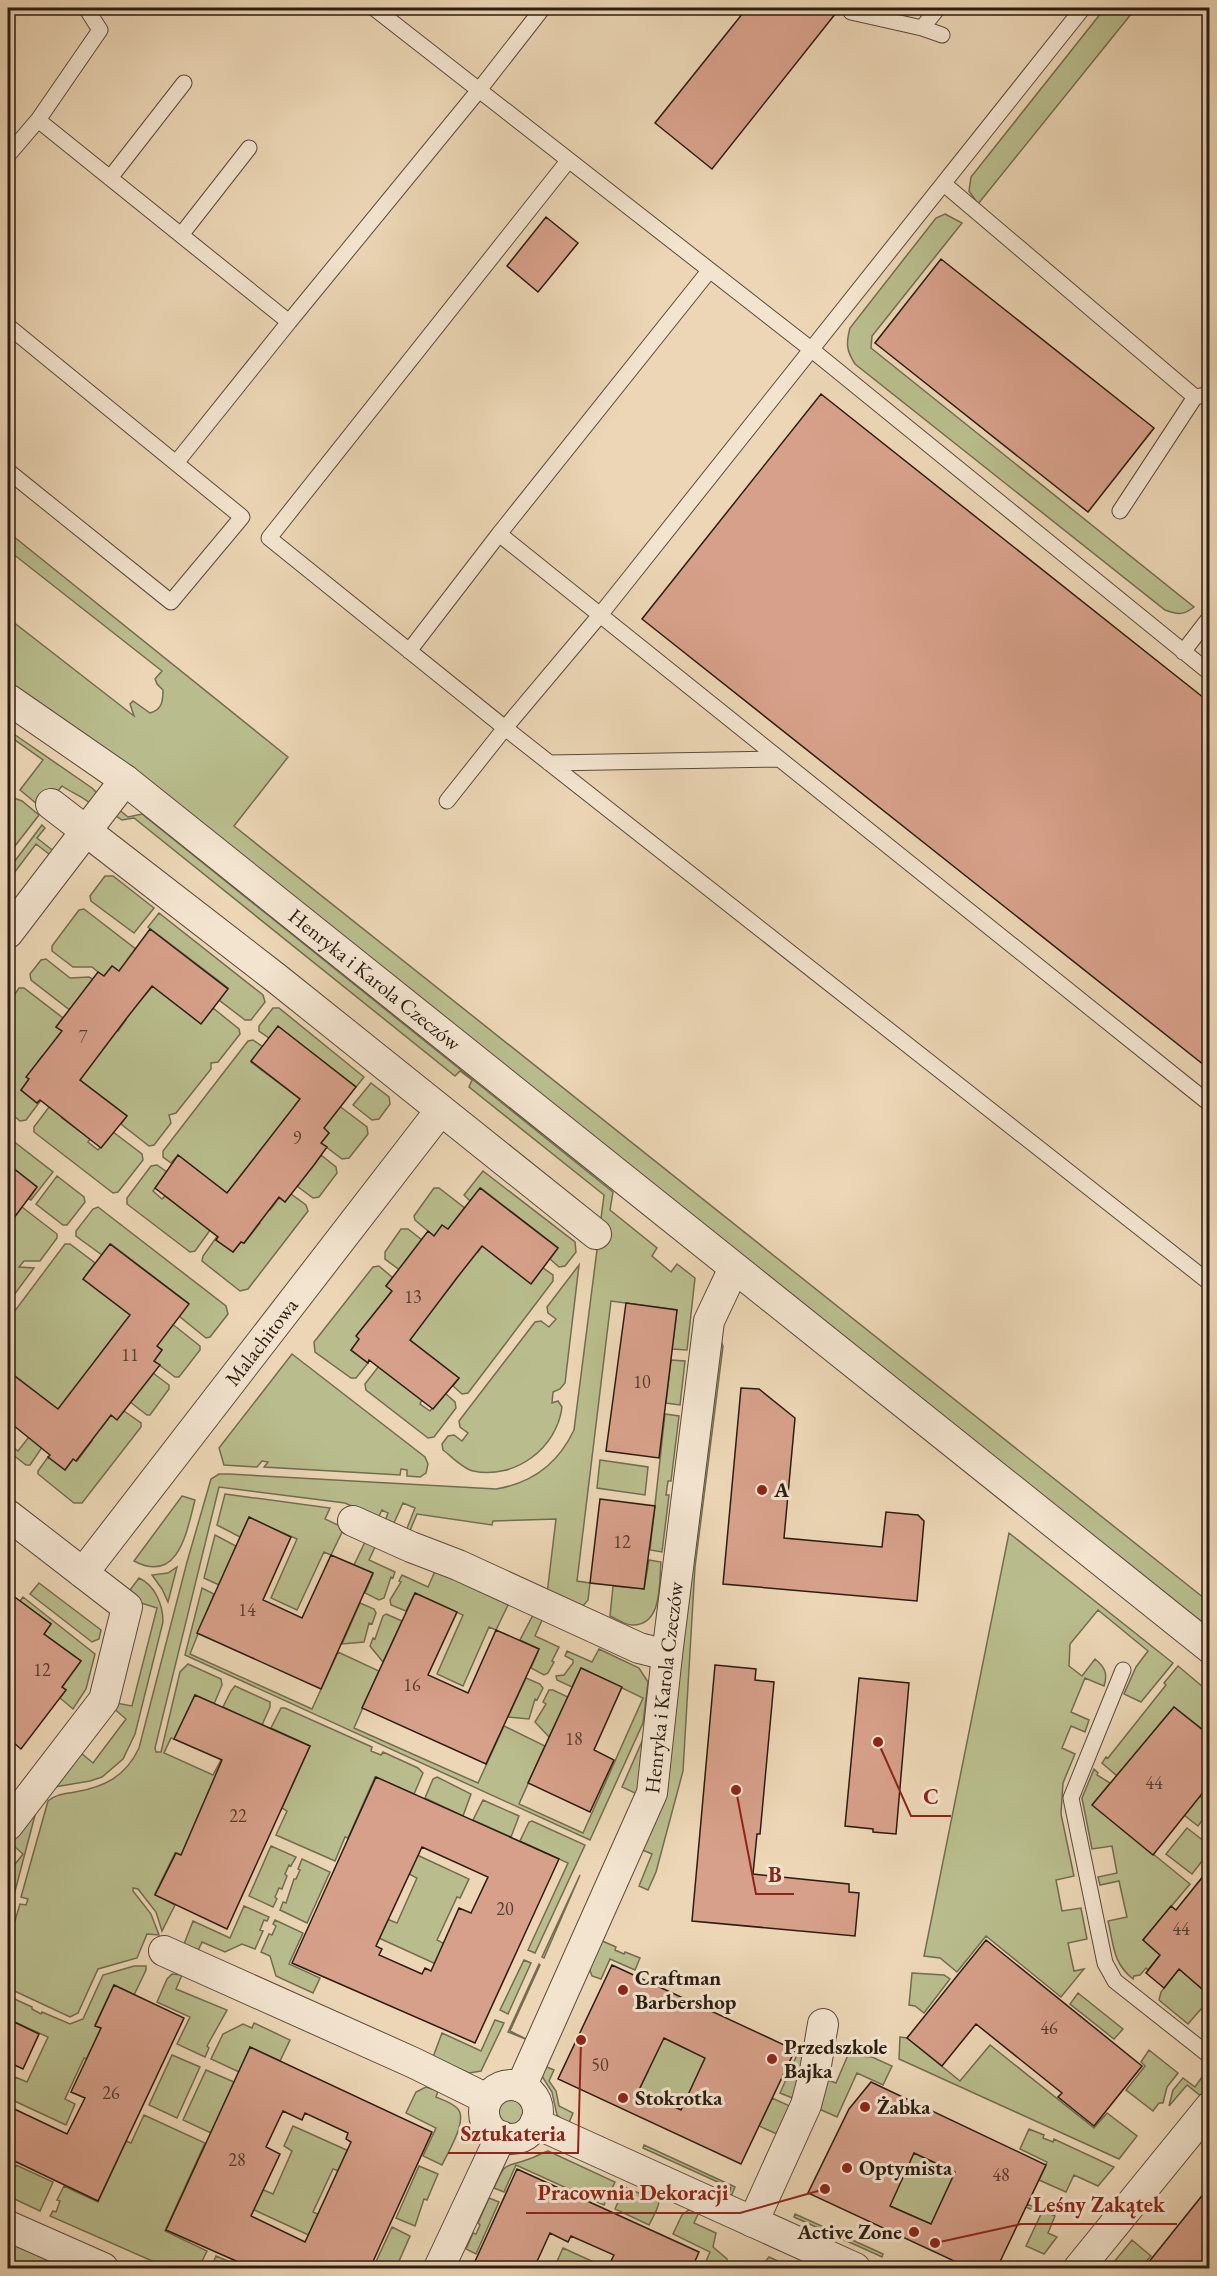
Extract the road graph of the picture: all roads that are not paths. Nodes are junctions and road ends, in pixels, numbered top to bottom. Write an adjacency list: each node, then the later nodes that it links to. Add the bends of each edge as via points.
1 (86, 8): 11 (lane, via 100,30)
2 (374, 8): 10 (lane)
3 (543, 8): 10 (lane)
4 (938, 8): 7 (lane)
5 (1083, 8): 16 (lane)
6 (851, 12): 7 (lane)
7 (922, 28): 8 (lane)
8 (942, 35)
9 (184, 82): 15 (lane)
10 (480, 90): 14 (lane); 19 (lane)
11 (38, 120): 13 (lane); 15 (lane)
12 (249, 148): 17 (lane)
13 (8, 155)
14 (568, 160): 18 (lane); 29 (lane, via 269,538)
15 (110, 178): 17 (lane)
16 (944, 184): 21 (lane); 22 (lane)
17 (181, 235): 19 (lane)
18 (710, 271): 21 (lane); 26 (lane)
19 (289, 322): 23 (lane)
20 (8, 326): 23 (lane)
21 (812, 350): 27 (lane); 30 (lane)
22 (1202, 395): 25 (lane)
23 (176, 463): 24 (lane, via 242,517 171,603)
24 (8, 471)
25 (1120, 511)
26 (499, 534): 27 (lane); 29 (lane)
27 (600, 615): 33 (lane); 34 (lane)
28 (1209, 618): 30 (lane)
29 (409, 651): 33 (lane)
30 (1183, 652): 31 (lane)
31 (1209, 673)
32 (8, 699): 36 (street, Henryka i Karola Czeczów)
33 (505, 728): 35 (lane); 37 (lane)
34 (780, 759): 35 (lane); 41 (lane)
35 (549, 763): 45 (lane)
36 (125, 780): 39 (street); 44 (street, Henryka i Karola Czeczów)
37 (447, 801)
38 (51, 804): 39 (street)
39 (86, 831): 40 (street); 42 (street)
40 (8, 933)
41 (1209, 1104)
42 (440, 1111): 43 (street); 48 (street, Malachitowa)
43 (596, 1234)
44 (734, 1268): 49 (street, Henryka i Karola Czeczów); 50 (street, Henryka i Karola Czeczów, via 709,1321)
45 (1209, 1283)
46 (8, 1515): 48 (street)
47 (353, 1521): 50 (street, via 639,1648)
48 (83, 1573): 52 (street, via 127,1608 104,1700)
49 (1209, 1648)
50 (667, 1655): 56 (street, Henryka i Karola Czeczów, via 652,1793)
51 (1124, 1670): 55 (lane, via 1071,1798 1105,1963 1115,1981)
52 (8, 1825)
53 (164, 1952): 57 (street)
54 (823, 2024): 61 (street, via 806,2105)
55 (1209, 2056)
56 (521, 2087): 57 (street, via 503,2086); 59 (street, via 535,2099)
57 (488, 2099): 60 (street, via 486,2120)
58 (1209, 2107): 66 (street)
59 (536, 2122): 60 (street, via 522,2136); 61 (street)
60 (501, 2136): 64 (street)
61 (753, 2222): 65 (street)
62 (8, 2226): 63 (street)
63 (103, 2268)
64 (439, 2268)
65 (855, 2268)
66 (1079, 2268)

